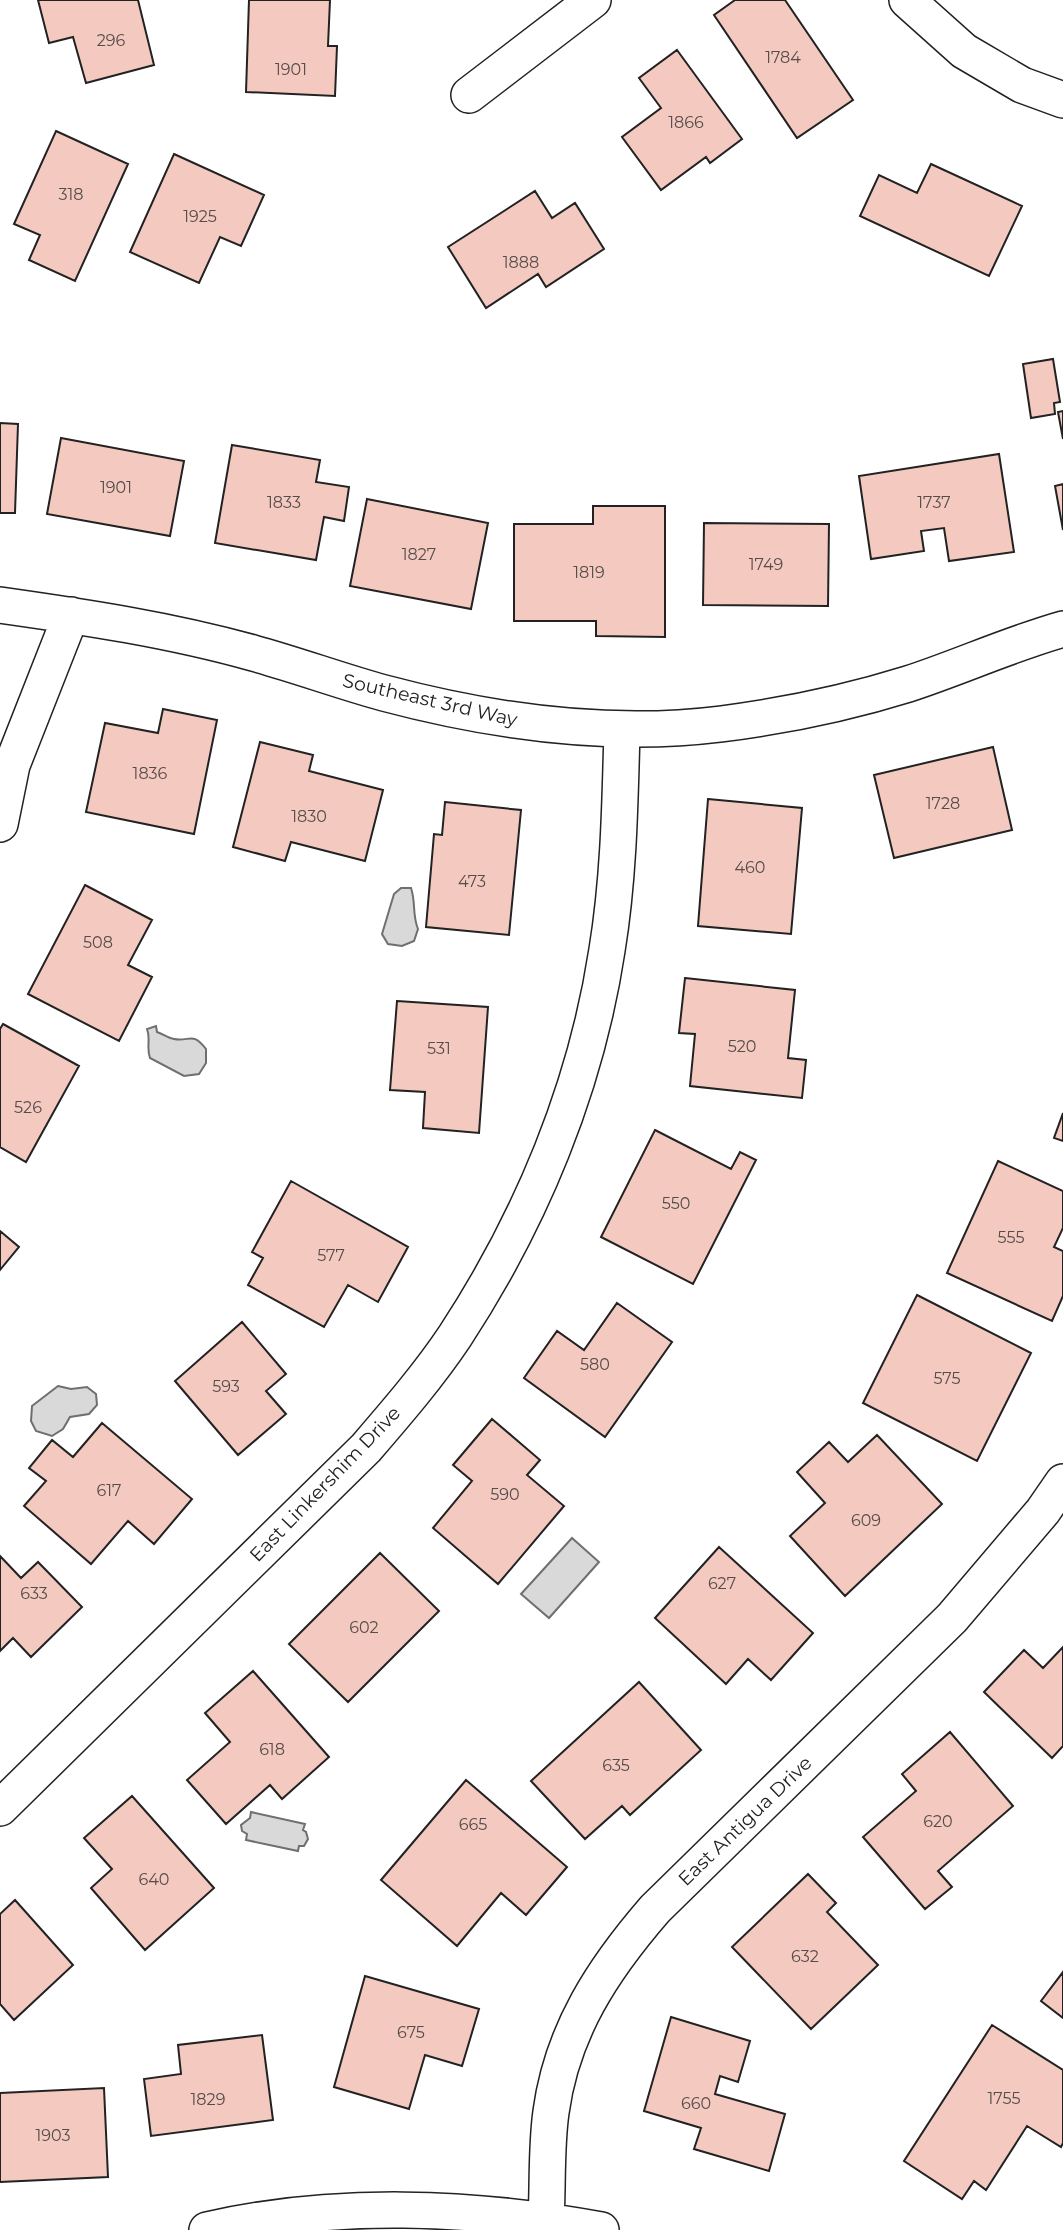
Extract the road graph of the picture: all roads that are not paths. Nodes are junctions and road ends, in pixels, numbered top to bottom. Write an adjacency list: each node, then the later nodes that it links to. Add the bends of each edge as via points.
1 (593, 0): 3 (street)
2 (907, 0): 4 (street, via 964,51 1022,85)
3 (469, 95)
4 (1063, 100)
5 (0, 605): 6 (street, Southeast 3rd Way)
6 (71, 615): 8 (street, Southeast 3rd Way, via 251,652 384,693 478,715); 9 (street, via 12,765)
7 (1063, 629): 8 (street, Southeast 3rd Way, via 908,684 814,709 719,724)
8 (622, 729): 11 (street, East Linkershim Drive, via 615,884 588,1042 560,1130 523,1217 479,1298 366,1448)
9 (0, 824)
10 (1063, 1482): 12 (street, East Antigua Drive, via 952,1618 655,1909 605,1972 561,2066 551,2112)
11 (0, 1808)
12 (547, 2220): 13 (street, via 409,2210 317,2214); 14 (street)
13 (207, 2230)
14 (601, 2230)

